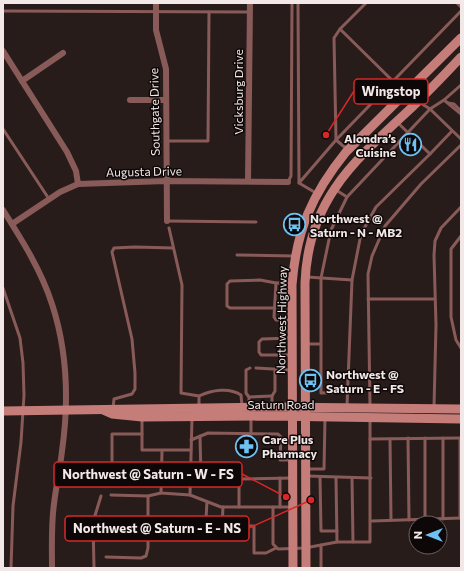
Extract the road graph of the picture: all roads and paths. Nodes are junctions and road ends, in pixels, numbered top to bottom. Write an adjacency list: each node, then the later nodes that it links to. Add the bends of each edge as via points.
1 (156, 3): 10 (street, Southgate Drive)
2 (250, 3): 12 (street, Vicksburg Drive)
3 (292, 3): 41 (lane, via 291,176)
4 (298, 3): 42 (lane)
5 (366, 3): 13 (lane)
6 (457, 3): 7 (lane)
7 (461, 7)
8 (3, 11): 10 (lane)
9 (461, 11): 18 (lane)
10 (156, 12): 11 (lane); 23 (street, Southgate Drive, via 156,30 166,70)
11 (209, 12): 12 (lane); 34 (lane, via 208,141)
12 (250, 12): 40 (street, Vicksburg Drive)
13 (340, 29): 18 (lane); 35 (lane, via 334,38)
14 (461, 38): 21 (main road, Northwest Highway)
15 (3, 51): 19 (street)
16 (63, 53): 19 (street)
17 (461, 57): 24 (main road, Northwest Highway)
18 (393, 80): 21 (lane); 35 (lane)
19 (22, 81): 43 (street, via 67,152 76,171)
20 (461, 85): 25 (lane)
21 (404, 92): 24 (main road); 37 (main road, Northwest Highway)
22 (130, 100): 23 (street)
23 (166, 100): 34 (street, Southgate Drive)
24 (418, 101): 26 (lane); 29 (main road, Northwest Highway)
25 (445, 101): 26 (lane); 27 (lane, via 454,104); 28 (lane)
26 (430, 109): 31 (lane); 32 (lane)
27 (461, 111)
28 (461, 114)
29 (396, 122): 32 (lane); 44 (main road, Northwest Highway, via 353,163)
30 (3, 129): 47 (lane)
31 (452, 131): 33 (lane); 38 (lane)
32 (407, 132): 38 (lane); 46 (lane)
33 (461, 139)
34 (166, 140): 39 (street, Southgate Drive)
35 (336, 140): 37 (lane); 42 (lane)
36 (461, 145): 64 (lane, via 421,184 385,226 368,274)
37 (348, 150): 45 (main road, Northwest Highway, via 330,172)
38 (430, 154): 61 (lane, via 376,207 361,234)
39 (166, 181): 40 (street, Augusta Drive); 43 (street, Augusta Drive); 50 (street, Southgate Drive)
40 (248, 181): 41 (street, Augusta Drive)
41 (288, 182)
42 (299, 183): 45 (lane)
43 (78, 184): 47 (street, Augusta Drive)
44 (334, 189): 46 (lane); 58 (main road, Northwest Highway, via 311,238)
45 (317, 194): 57 (main road, Northwest Highway, via 305,218)
46 (347, 197): 59 (lane, via 331,230)
47 (49, 200): 52 (street, Augusta Drive)
48 (461, 207): 65 (lane, via 441,228 435,241)
49 (3, 210): 52 (street)
50 (167, 221): 51 (lane)
51 (256, 222)
52 (12, 224): 87 (street, via 33,258 54,309 62,347)
53 (169, 228): 55 (lane)
54 (461, 236): 71 (lane, via 451,249 451,317)
55 (174, 248): 79 (lane, via 182,285 181,393); 83 (lane, via 114,248 112,252 132,339 135,372 132,394 114,399)
56 (237, 256): 57 (lane)
57 (295, 256): 60 (main road, Northwest Highway)
58 (306, 277): 59 (lane); 60 (main road); 69 (main road, Northwest Highway)
59 (321, 278): 61 (lane); 70 (lane)
60 (292, 280): 62 (lane); 67 (main road, Northwest Highway)
61 (352, 280): 78 (lane)
62 (276, 283): 66 (lane); 66 (lane, via 260,280 230,281 227,284 227,306 230,308)
63 (3, 288): 91 (lane, via 24,363)
64 (368, 299): 65 (lane); 95 (lane)
65 (435, 299): 85 (lane)
66 (274, 308): 67 (lane, via 276,320)
67 (292, 320): 68 (main road, Northwest Highway)
68 (292, 338): 73 (main road, Northwest Highway); 73 (lane, via 261,339 259,342 259,352 262,356)
69 (306, 344): 70 (lane); 94 (main road, Northwest Highway)
70 (321, 344): 78 (lane, via 321,393)
71 (460, 344): 72 (lane)
72 (461, 348)
73 (292, 355): 77 (main road, Northwest Highway)
74 (250, 368): 81 (lane, via 246,370 246,393)
75 (256, 368): 76 (lane)
76 (275, 370): 77 (lane); 80 (lane, via 275,391)
77 (292, 370): 93 (main road, Northwest Highway)
78 (348, 392): 84 (lane)
79 (199, 396): 89 (lane, via 211,391 234,390 241,395); 92 (lane)
80 (272, 396): 81 (lane); 82 (lane)
81 (250, 397): 89 (lane)
82 (272, 407): 89 (main road, Saturn Road); 93 (main road, Saturn Road)
83 (113, 408): 88 (main road, Saturn Road); 92 (main road, Saturn Road)
84 (347, 408): 94 (main road, Saturn Road); 95 (main road, Saturn Road)
85 (434, 409): 86 (main road, Saturn Road); 95 (main road, Saturn Road)
86 (461, 409)
87 (66, 410): 88 (main road, Saturn Road); 91 (main road, Saturn Road); 150 (street, via 52,520)
88 (102, 410): 97 (main road, Saturn Road, via 112,414)
89 (248, 410): 92 (main road, Saturn Road); 92 (main road, Saturn Road); 93 (main road, Saturn Road); 100 (lane)
90 (3, 411): 91 (main road, Saturn Road)
91 (23, 411): 149 (lane, via 13,506)
92 (196, 412): 97 (main road, Saturn Road); 108 (lane)
93 (292, 412): 94 (main road, Saturn Road); 111 (main road, Northwest Highway)
94 (305, 412): 96 (main road, Saturn Road); 112 (main road, Northwest Highway)
95 (370, 412): 96 (main road, Saturn Road); 98 (main road, Saturn Road); 107 (lane)
96 (325, 416): 112 (lane, via 324,469)
97 (142, 417): 99 (lane)
98 (461, 419)
99 (142, 434): 110 (lane, via 142,450); 120 (lane, via 112,434)
100 (251, 434): 101 (lane, via 208,433); 111 (lane, via 278,434 281,437 280,460)
101 (200, 436): 108 (lane); 119 (lane, via 201,478)
102 (390, 438): 103 (lane); 107 (lane); 137 (lane)
103 (408, 438): 104 (lane); 132 (lane)
104 (425, 438): 105 (lane); 133 (lane)
105 (443, 438): 106 (lane); 134 (lane)
106 (460, 438): 135 (lane)
107 (370, 439): 118 (lane)
108 (191, 440): 109 (lane)
109 (191, 450): 110 (lane); 119 (lane)
110 (162, 451): 121 (lane)
111 (292, 460): 115 (main road, Northwest Highway)
112 (305, 473): 113 (lane); 146 (main road, Northwest Highway)
113 (320, 477): 116 (lane); 140 (lane, via 321,531)
114 (280, 478): 115 (lane); 128 (lane, via 239,479); 130 (lane)
115 (292, 478): 131 (main road, Northwest Highway)
116 (336, 478): 117 (lane); 140 (lane)
117 (352, 478): 118 (lane); 143 (lane)
118 (371, 478): 139 (lane)
119 (191, 479): 123 (lane)
120 (112, 481)
121 (161, 493): 123 (lane); 125 (lane)
122 (111, 495): 125 (lane)
123 (190, 495): 126 (lane)
124 (101, 496): 151 (lane, via 93,522)
125 (148, 496): 148 (lane, via 146,556)
126 (207, 502): 127 (lane); 141 (lane, via 205,535)
127 (223, 507): 128 (lane); 145 (lane, via 222,526 254,526 254,553 266,553)
128 (239, 507): 129 (lane)
129 (273, 507): 130 (lane); 145 (lane, via 273,544)
130 (280, 507): 131 (lane)
131 (292, 507): 147 (main road, Northwest Highway)
132 (409, 515)
133 (425, 515)
134 (443, 515)
135 (461, 518): 136 (lane)
136 (448, 519)
137 (391, 520): 138 (lane); 139 (lane)
138 (408, 520)
139 (372, 521): 143 (lane, via 370,542)
140 (337, 532): 142 (lane)
141 (182, 534)
142 (337, 542): 143 (lane); 144 (lane)
143 (353, 542)
144 (321, 545): 146 (lane); 154 (lane)
145 (276, 548): 147 (lane)
146 (306, 548): 147 (lane); 153 (main road, Northwest Highway)
147 (293, 549): 152 (main road, Northwest Highway)
148 (106, 557)
149 (11, 568)
150 (52, 568)
151 (94, 568)
152 (293, 568)
153 (306, 568)
154 (321, 568)

